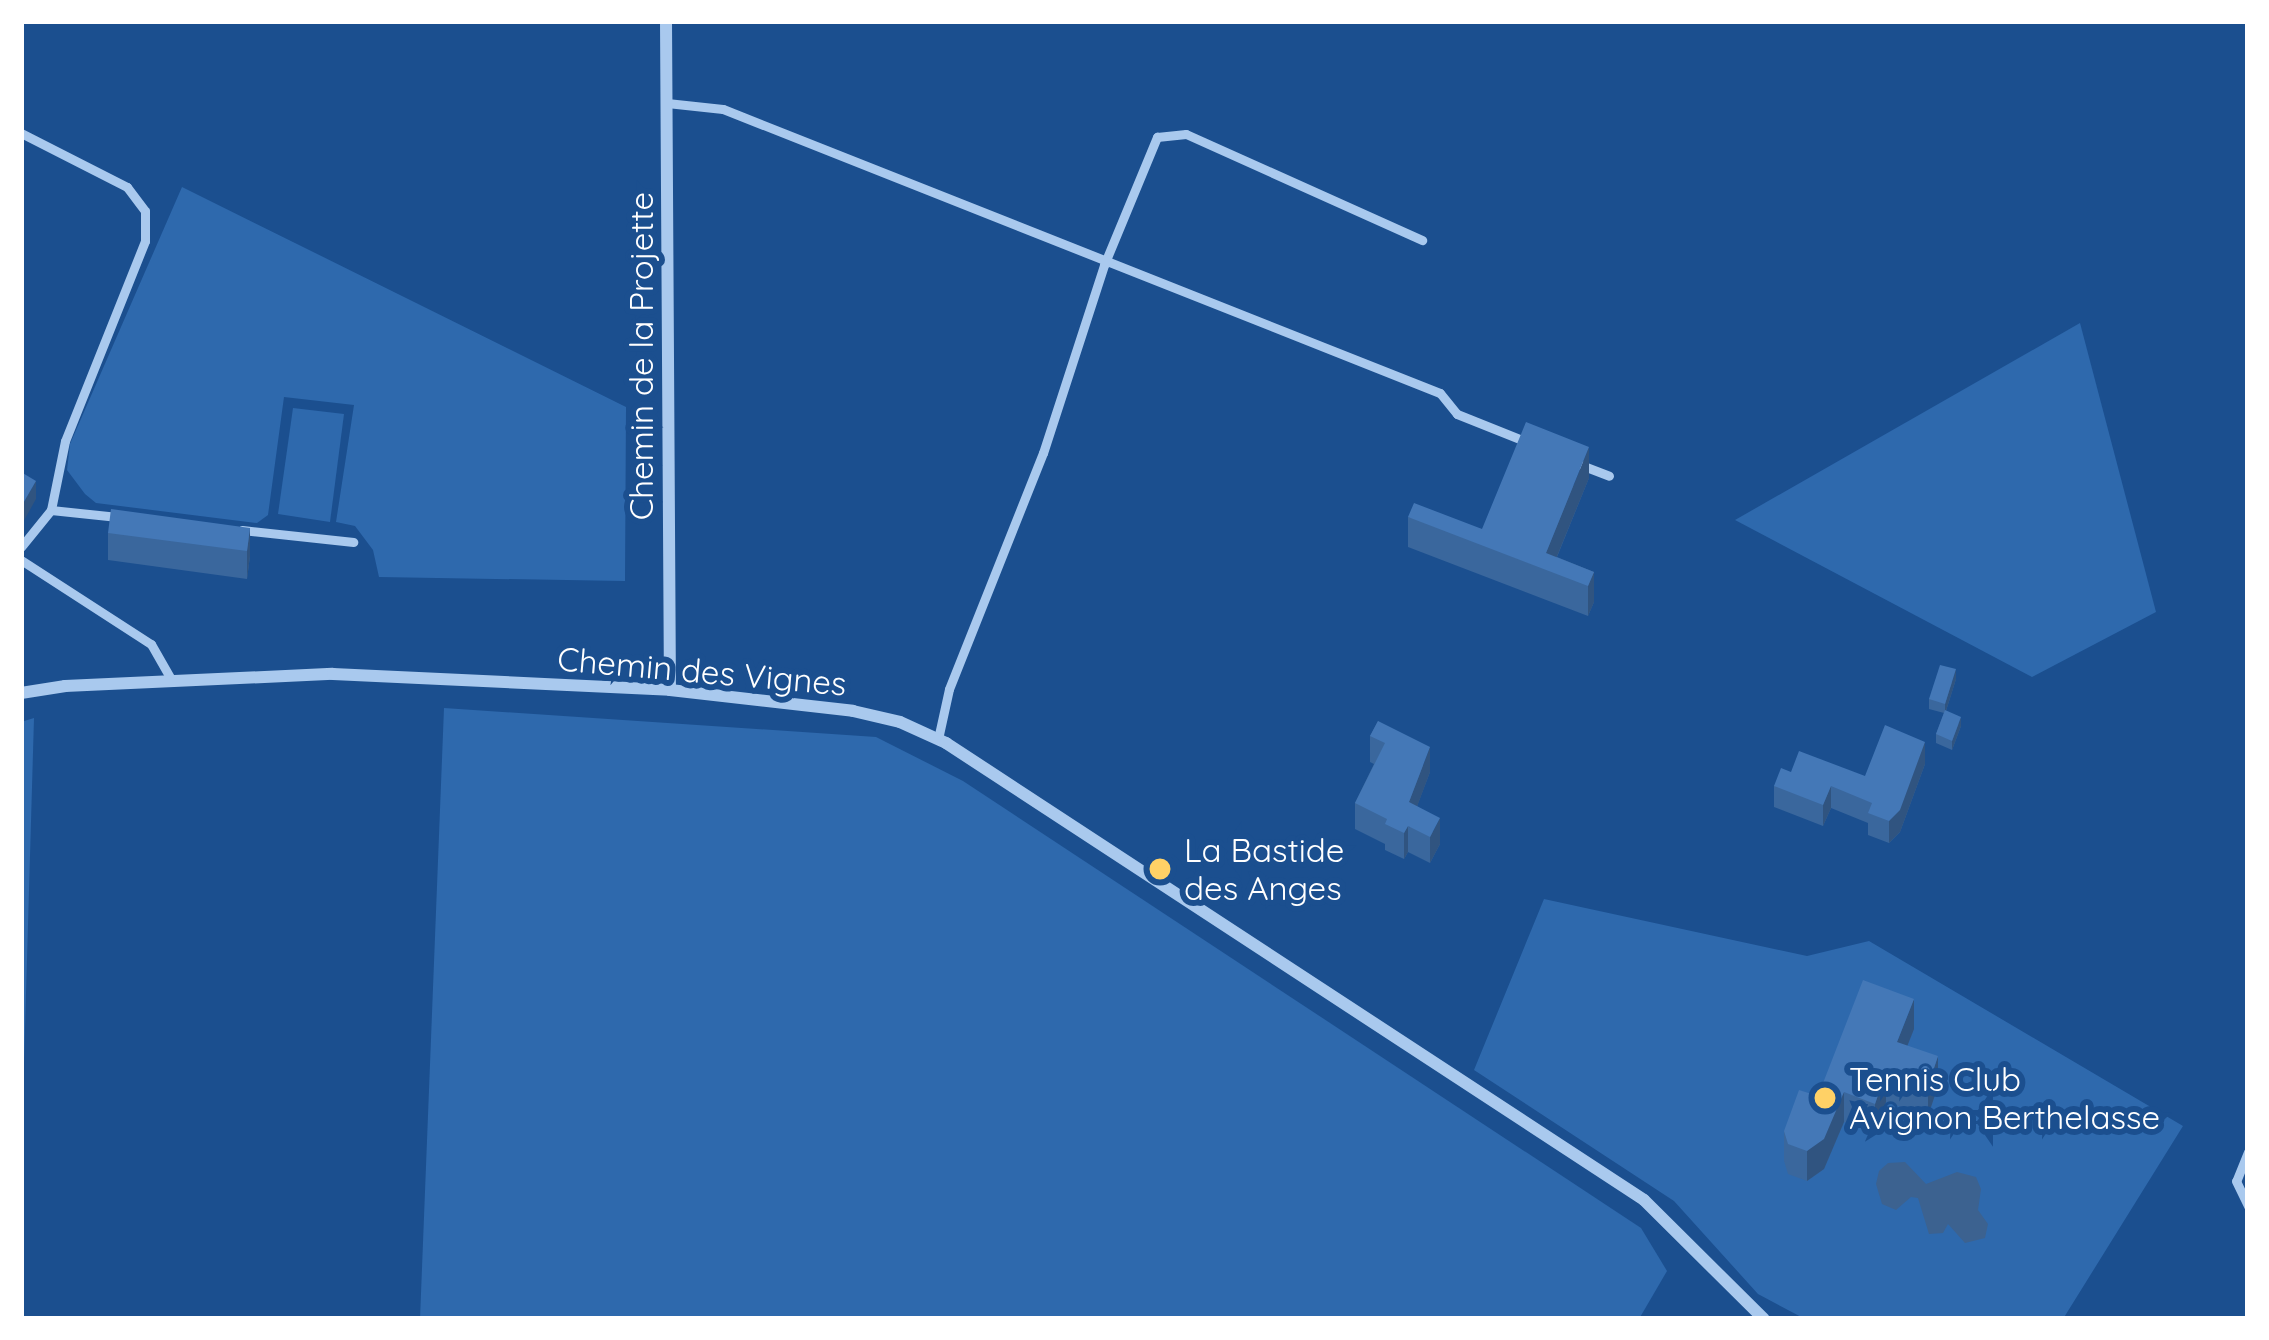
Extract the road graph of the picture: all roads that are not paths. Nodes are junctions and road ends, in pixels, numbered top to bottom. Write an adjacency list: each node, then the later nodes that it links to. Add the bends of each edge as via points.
1 (666, 21): 2 (street, Chemin de la Projette)
2 (667, 103): 5 (lane, via 723,109); 16 (street, Chemin de la Projette)
3 (21, 133): 9 (lane, via 128,187 146,211 129,292 65,441)
4 (1422, 240): 5 (lane, via 1175,132 1152,144)
5 (1104, 265): 6 (lane, via 1440,393 1457,414); 18 (lane, via 1043,453 949,689)
6 (1544, 450)
7 (1566, 458): 8 (lane)
8 (1609, 476)
9 (51, 510): 10 (lane); 13 (lane)
10 (121, 518)
11 (237, 530): 12 (lane)
12 (353, 542)
13 (21, 547)
14 (21, 560): 15 (lane, via 151,644)
15 (171, 679): 16 (street, Chemin des Vignes, via 333,674); 17 (street, Chemin des Vignes)
16 (670, 690): 18 (street, Chemin des Vignes, via 854,711)
17 (21, 693)
18 (938, 740): 21 (street, Chemin des Vignes, via 1644,1200)
19 (2248, 1151): 20 (lane, via 2236,1181)
20 (2248, 1206)
21 (1764, 1319)

